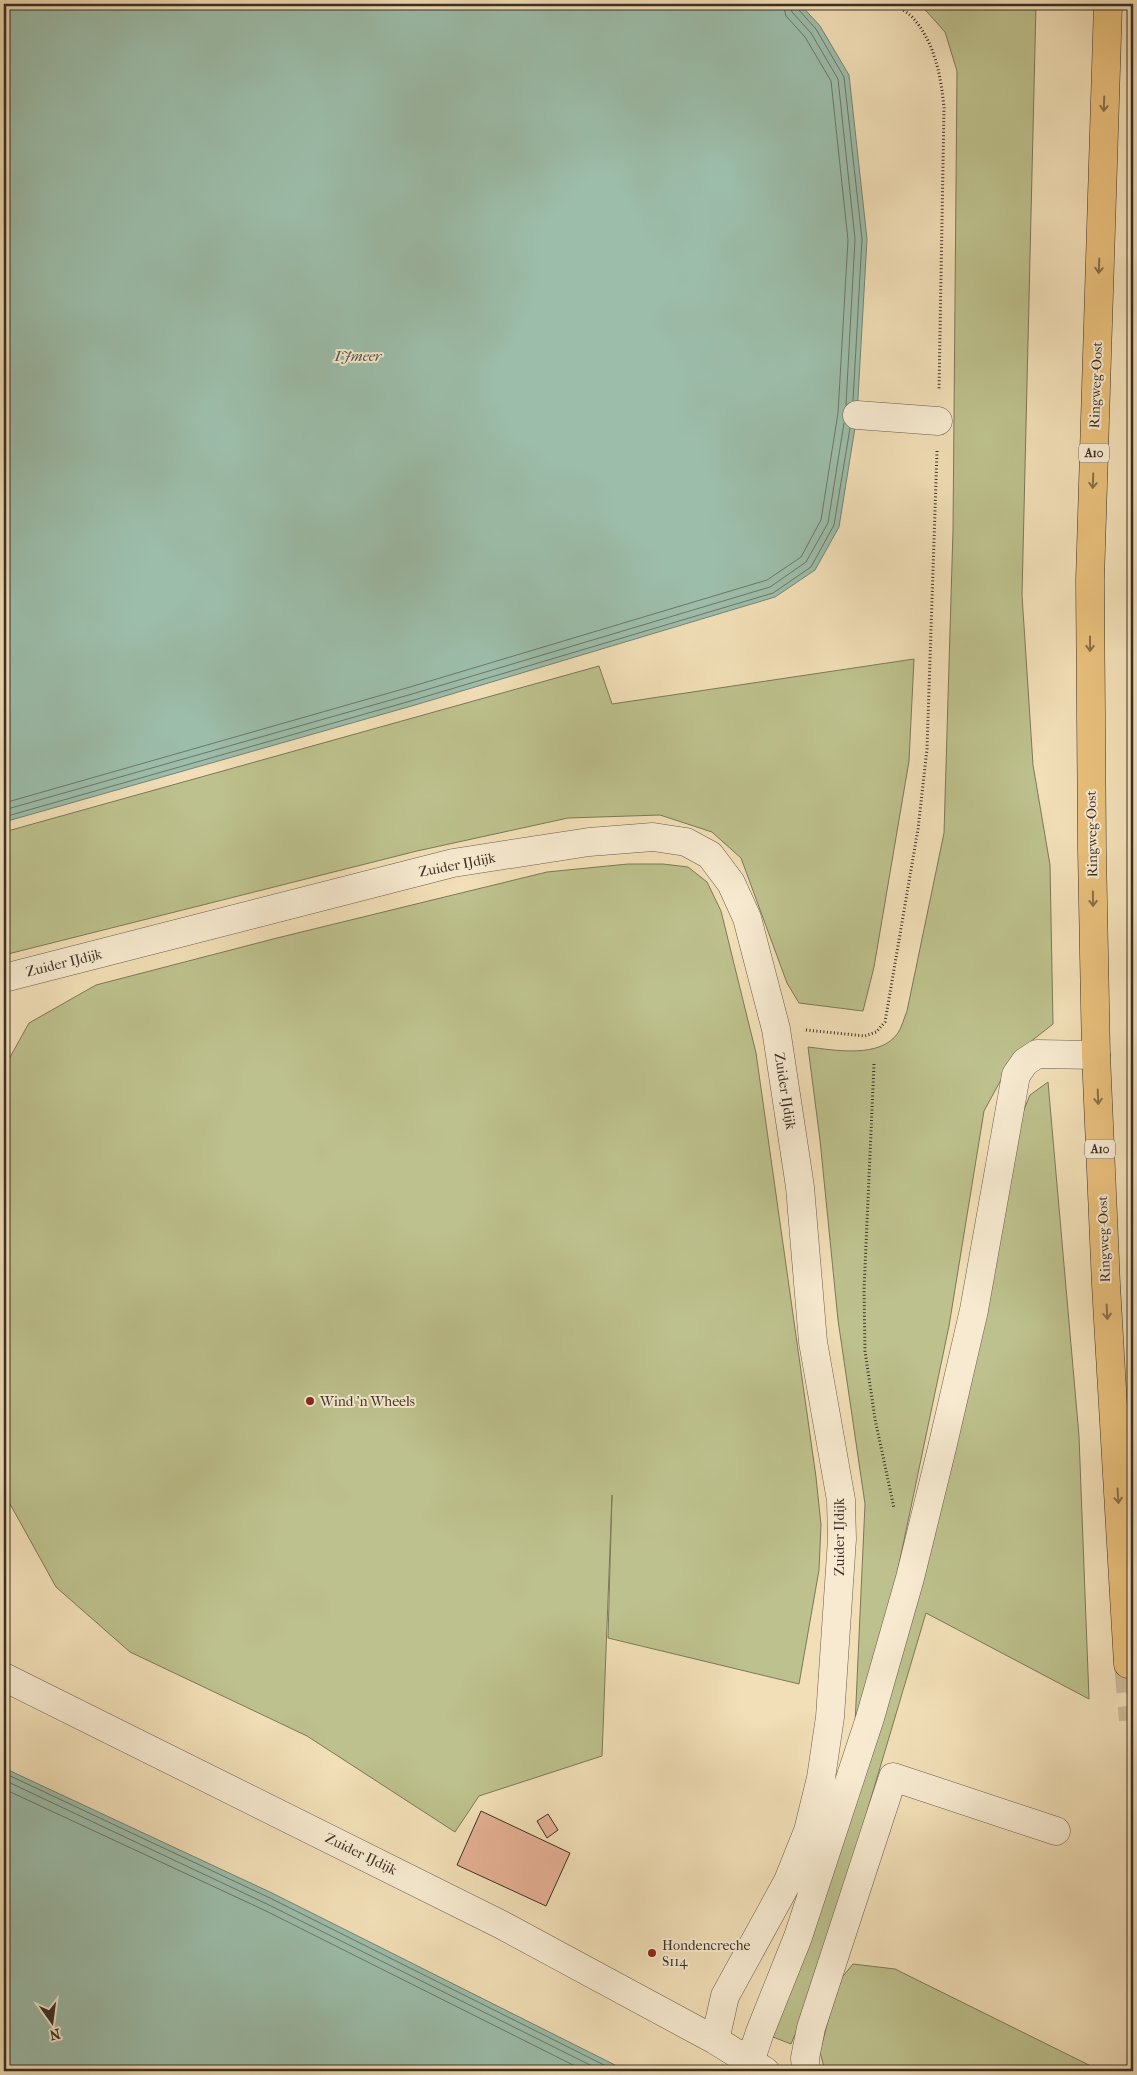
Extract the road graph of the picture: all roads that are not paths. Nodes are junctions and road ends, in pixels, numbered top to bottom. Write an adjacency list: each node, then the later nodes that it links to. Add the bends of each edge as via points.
1 (1108, 4): 5 (highway, Ringweg-Oost / A10, one-way to 5, via 1090,580)
2 (857, 415): 3 (street)
3 (938, 421)
4 (4, 978): 9 (street, Zuider IJdijk, via 453,863 589,842 653,837 686,842 710,855 731,883 747,918 776,1029 800,1187 813,1342 841,1500 842,1539 830,1717 821,1778 808,1831 788,1881 725,1996)
5 (1096, 1055): 6 (highway, Ringweg-Oost / A10, one-way to 6); 10 (street, via 1037,1054 1025,1062 1016,1075 974,1310 910,1578 870,1718 798,1937 760,2032)
6 (1128, 1664)
7 (4, 1676): 9 (street, Zuider IJdijk, via 502,1925)
8 (1056, 1832): 11 (street, via 893,1777 811,2028)
9 (714, 2040): 10 (street, Zuider IJdijk)
10 (757, 2067)
11 (806, 2071)

